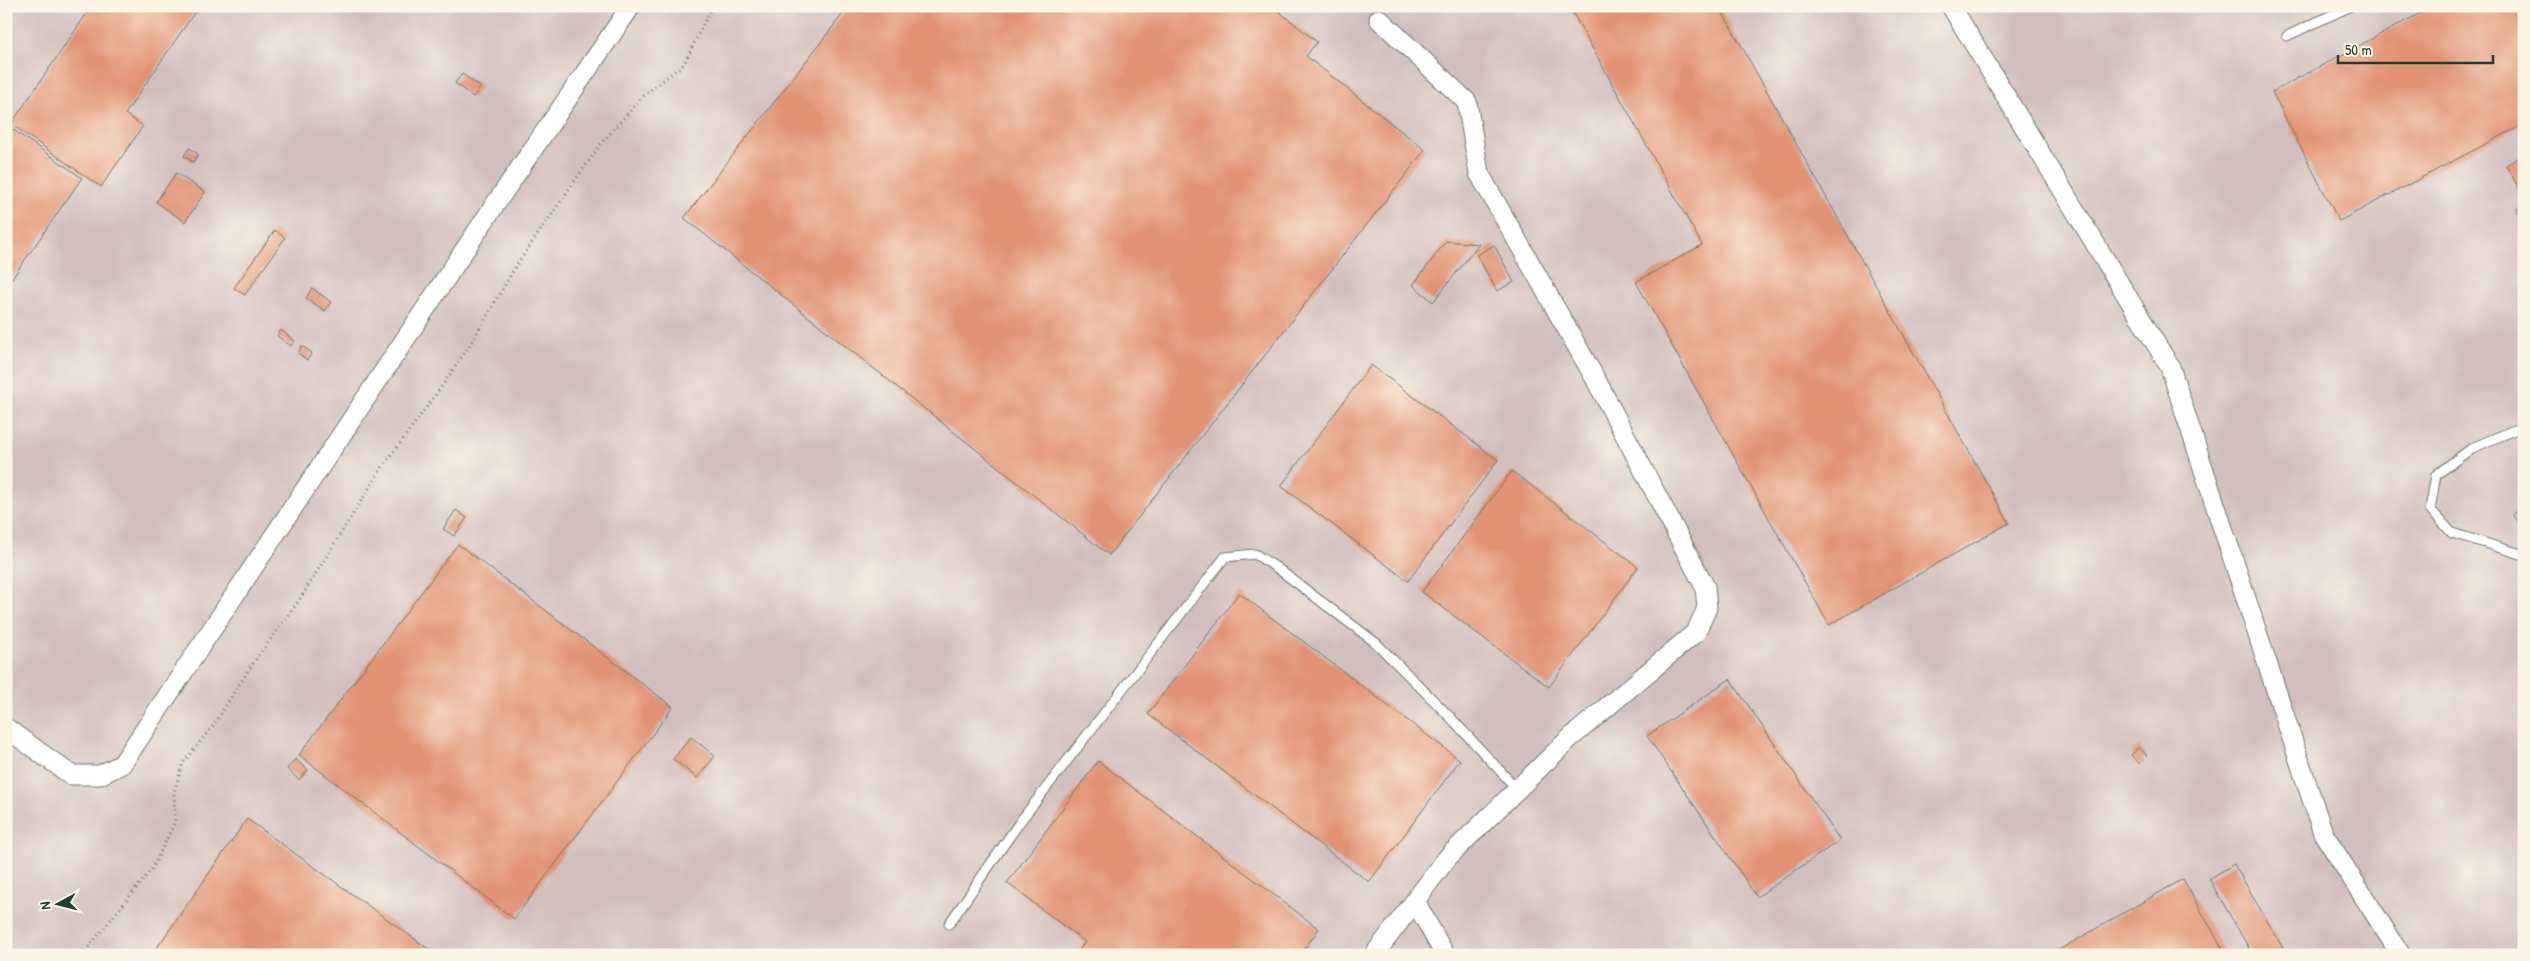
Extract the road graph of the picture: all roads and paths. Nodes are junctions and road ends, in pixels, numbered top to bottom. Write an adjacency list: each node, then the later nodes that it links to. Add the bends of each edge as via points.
1 (631, 6): 9 (street, via 122,764 100,775 71,775)
2 (712, 6): 13 (path, via 684,64 645,94 600,145 517,264 473,340 381,470 300,599 213,726 183,763 174,792 176,822 152,869)
3 (1951, 6): 16 (street, via 2170,367 2323,833)
4 (2351, 6): 6 (lane)
5 (1379, 19): 10 (street, via 1467,102 1479,173 1596,380 1705,587 1707,608 1696,632 1569,739)
6 (2287, 36)
7 (2524, 426): 8 (lane, via 2472,448 2436,475 2430,509 2452,533)
8 (2524, 555)
9 (6, 728)
10 (1517, 789): 11 (street, via 1448,857); 12 (lane, via 1376,643 1255,554 1225,557 1019,824)
11 (1415, 901): 14 (street); 15 (street)
12 (949, 924)
13 (82, 955)
14 (1374, 955)
15 (1445, 955)
16 (2401, 955)

